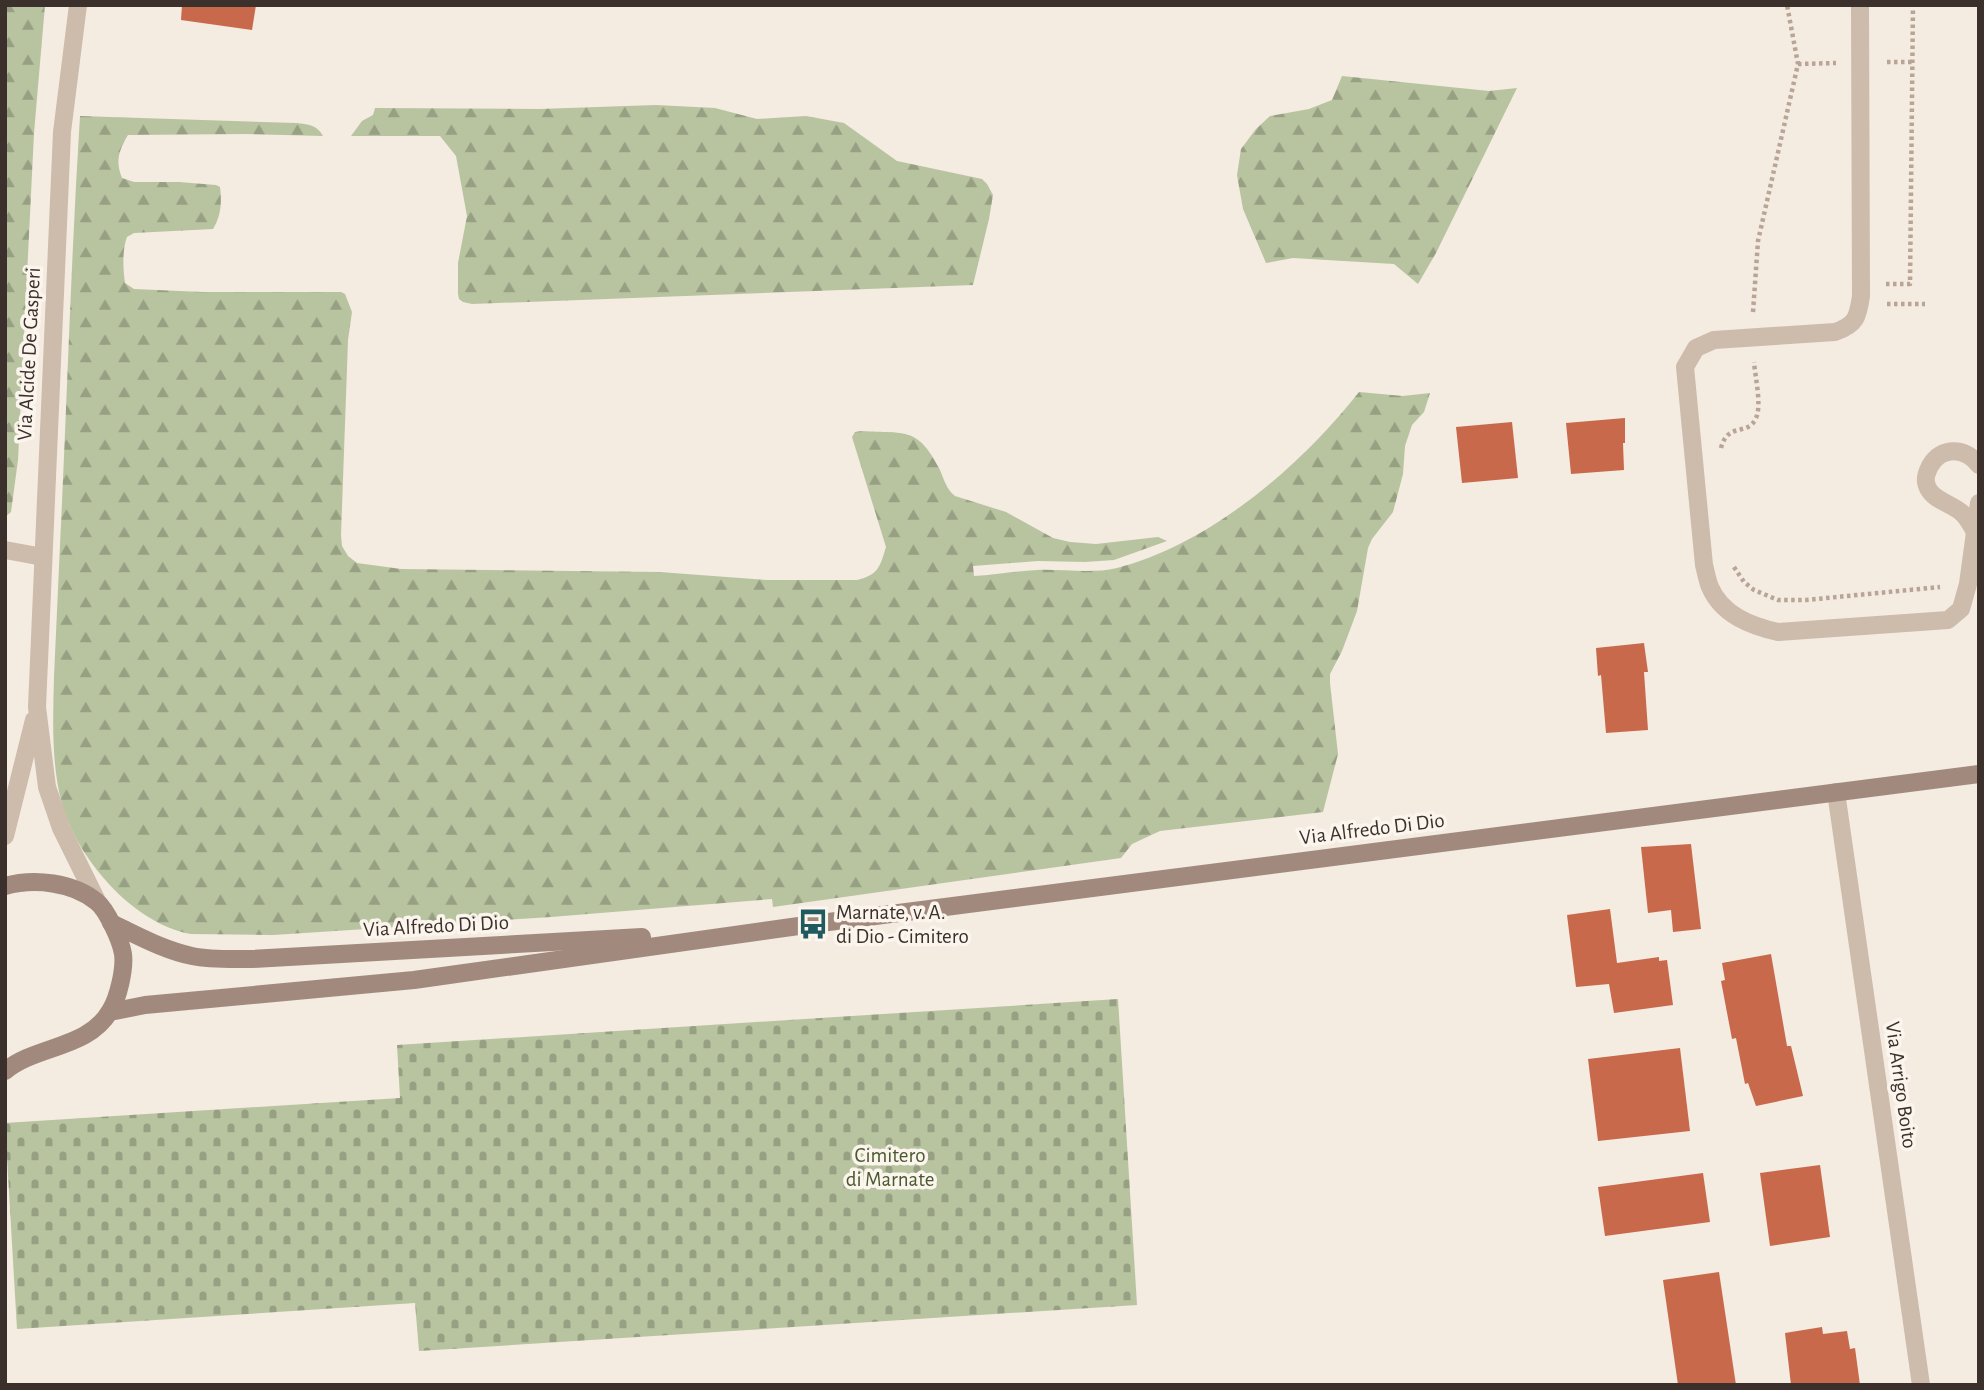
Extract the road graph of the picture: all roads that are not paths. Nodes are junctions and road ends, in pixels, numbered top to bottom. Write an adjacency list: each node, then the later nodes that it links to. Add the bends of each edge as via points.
1 (78, 5): 7 (street, Via Alcide De Gasperi, via 62,132)
2 (1860, 5): 5 (street, via 1859,314 1849,328 1835,332 1713,340 1696,348 1685,367 1704,565 1710,587 1729,612 1753,626 1778,632 1948,621 1961,608 1968,584)
3 (1979, 465): 5 (street, via 1968,454 1943,453 1928,469 1926,482 1931,493 1964,514)
4 (1979, 503): 5 (street)
5 (1974, 530)
6 (5, 550): 7 (street)
7 (43, 557): 8 (street, Via Alcide De Gasperi)
8 (37, 707): 11 (street, Via Alcide De Gasperi); 13 (street, Via Alcide De Gasperi, via 47,787 61,828)
9 (1979, 774): 10 (main road, Via Alfredo Di Dio)
10 (1836, 792): 15 (main road, Via Alfredo Di Dio); 18 (street, Via Arrigo Boito)
11 (5, 836)
12 (5, 886): 13 (main road, via 24,882 67,887)
13 (98, 903): 14 (main road)
14 (111, 923): 15 (main road, Via Alfredo Di Dio, via 191,956 252,959); 16 (main road, via 123,954 120,984)
15 (771, 930): 16 (main road, Via Alfredo Di Dio, via 414,979)
16 (110, 1012): 17 (main road, via 73,1041)
17 (5, 1071)
18 (1921, 1385)

